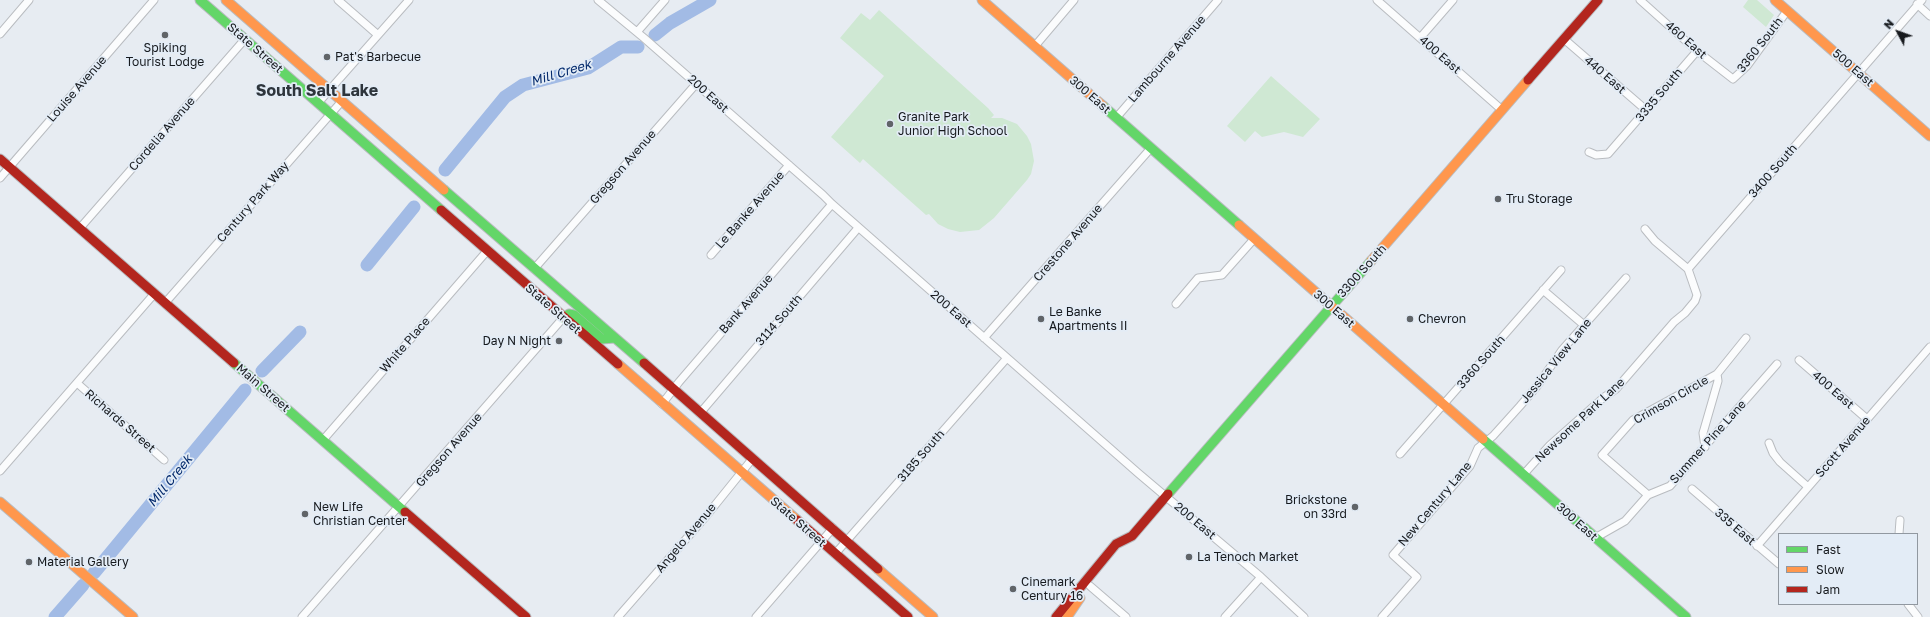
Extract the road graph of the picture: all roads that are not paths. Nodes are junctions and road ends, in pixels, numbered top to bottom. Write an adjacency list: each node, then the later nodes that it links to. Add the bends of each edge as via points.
1 (29, 0): 21 (street)
2 (154, 0): 43 (street, Louise Avenue)
3 (200, 0): 24 (main road, State Street)
4 (226, 0): 31 (main road, State Street)
5 (338, 0): 22 (street)
6 (408, 0): 22 (street)
7 (598, 0): 20 (street, 200 East)
8 (665, 0): 20 (street)
9 (982, 0): 26 (main road, 300 East)
10 (1074, 0): 26 (street)
11 (1218, 0): 37 (street, Lambourne Avenue)
12 (1377, 0): 23 (street, 400 East)
13 (1453, 0): 23 (street)
14 (1598, 0): 25 (main road, 3300 South)
15 (1640, 0): 27 (street, 460 East)
16 (1775, 0): 18 (main road, 500 East)
17 (1919, 2): 19 (street); 28 (street, 3400 South)
18 (1787, 11): 28 (main road, 500 East); 29 (street, 3360 South, via 1747,66)
19 (1930, 16)
20 (637, 32): 30 (street, 200 East)
21 (0, 34)
22 (378, 35): 31 (street)
23 (1420, 38): 34 (street, 400 East)
24 (245, 39): 33 (main road, State Street); 46 (street, Cordelia Avenue)
25 (1564, 39): 34 (main road, 3300 South); 35 (street, 440 East)
26 (1035, 46): 37 (main road, 300 East)
27 (1697, 50): 29 (street, 460 East); 35 (street, 3335 South)
28 (1858, 73): 38 (main road, 500 East); 53 (street, 3400 South)
29 (1733, 79)
30 (696, 84): 42 (street, 200 East); 52 (street, Gregson Avenue)
31 (330, 90): 32 (main road, State Street); 33 (street)
32 (342, 101): 36 (street, Century Park Way); 52 (main road, State Street)
33 (318, 103): 36 (main road, State Street)
34 (1502, 110): 60 (main road, 3300 South)
35 (1646, 110): 40 (street, 3335 South, via 1608,154 1596,155)
36 (330, 114): 50 (main road, State Street); 58 (street, Century Park Way)
37 (1116, 118): 39 (main road, 300 East)
38 (1930, 136)
39 (1151, 148): 49 (main road, 300 East); 64 (street, Crestone Avenue)
40 (1589, 152)
41 (0, 159): 43 (main road, Main Street)
42 (789, 165): 45 (street, 200 East); 51 (street, Le Banke Avenue)
43 (9, 166): 44 (street, Louise Avenue); 46 (main road, Main Street)
44 (0, 178)
45 (832, 204): 47 (street, 200 East); 72 (street, Bank Avenue)
46 (80, 228): 57 (main road, Main Street)
47 (858, 228): 64 (street, 200 East); 75 (street, 3114 South)
48 (1644, 229): 53 (street)
49 (1254, 238): 59 (street, via 1222,275 1198,278); 60 (main road, 300 East)
50 (487, 251): 61 (main road, State Street); 77 (street, White Place)
51 (711, 255)
52 (534, 269): 63 (main road, State Street)
53 (1688, 269): 86 (street, Newsome Park Lane, via 1697,295 1695,301 1616,389 1550,445)
54 (1561, 270): 56 (street, 3360 South)
55 (1626, 278): 62 (street, Jessica View Lane)
56 (1543, 290): 62 (street); 74 (street, 3360 South)
57 (155, 293): 58 (main road, Main Street); 71 (street)
58 (166, 303): 77 (main road, Main Street)
59 (1176, 304)
60 (1331, 306): 74 (main road, 300 East); 90 (main road, 3300 South)
61 (563, 318): 63 (main road, via 569,314 574,315 602,339); 73 (main road, State Street); 92 (street, Gregson Avenue)
62 (1584, 325): 78 (street, Jessica View Lane, via 1559,354 1538,385)
63 (615, 338): 72 (main road, State Street)
64 (984, 338): 67 (street, 200 East)
65 (1746, 338): 70 (street, Crimson Circle)
66 (1930, 347): 76 (street, Scott Avenue)
67 (1007, 358): 90 (street, 200 East); 98 (street, 3185 South)
68 (1799, 360): 76 (street, 400 East)
69 (1777, 364): 80 (street, Summer Pine Lane)
70 (1717, 374): 80 (street, Crimson Circle, via 1718,381 1703,433); 89 (street, Crimson Circle, via 1633,420 1602,455)
71 (77, 383): 83 (street, Richards Street); 84 (street)
72 (674, 389): 73 (street, Bank Avenue); 75 (main road, State Street)
73 (662, 404): 85 (main road, State Street)
74 (1443, 405): 78 (main road, 300 East); 81 (street, 3360 South)
75 (701, 412): 82 (main road, State Street)
76 (1867, 419): 87 (street, Scott Avenue)
77 (323, 440): 92 (main road, Main Street)
78 (1486, 443): 86 (main road, 300 East); 118 (street, New Century Lane, via 1478,448 1470,466 1393,555 1417,577)
79 (1769, 443): 87 (street, via 1780,462)
80 (1705, 446): 89 (street, Summer Pine Lane, via 1670,486)
81 (1400, 454)
82 (752, 458): 85 (street, Angelo Avenue); 94 (main road, State Street)
83 (164, 460)
84 (0, 471)
85 (741, 472): 99 (main road, State Street); 110 (street, Angelo Avenue)
86 (1523, 475): 96 (main road, 300 East)
87 (1808, 487): 100 (street, Scott Avenue)
88 (1692, 489): 100 (street, 335 East)
89 (1648, 495): 96 (street, Summer Pine Lane, via 1625,522)
90 (1166, 496): 97 (main road, 3300 South, via 1132,536); 103 (street, 200 East)
91 (0, 502): 107 (main road)
92 (399, 506): 108 (street, Gregson Avenue); 109 (main road, Main Street)
93 (1900, 520): 95 (street)
94 (833, 528): 98 (main road, State Street); 99 (street)
95 (1899, 533)
96 (1595, 538): 119 (main road, 300 East)
97 (1124, 540): 104 (main road, 3300 South, via 1122,548); 113 (main road, 3300 South, via 1116,544)
98 (847, 541): 101 (street, 3185 South); 112 (main road, State Street)
99 (821, 542): 101 (main road, State Street); 111 (street)
100 (1757, 546): 102 (street, 335 East)
101 (835, 554): 106 (main road, State Street)
102 (1778, 563)
103 (1261, 577): 116 (street); 117 (street, 200 East)
104 (1090, 586): 114 (main road, 3300 South); 115 (street)
105 (1909, 605): 120 (street)
106 (906, 616)
107 (133, 617)
108 (302, 617)
109 (526, 617)
110 (618, 617)
111 (756, 617)
112 (934, 617)
113 (1056, 617)
114 (1067, 617)
115 (1126, 617)
116 (1225, 617)
117 (1304, 617)
118 (1382, 617)
119 (1686, 617)
120 (1918, 617)

